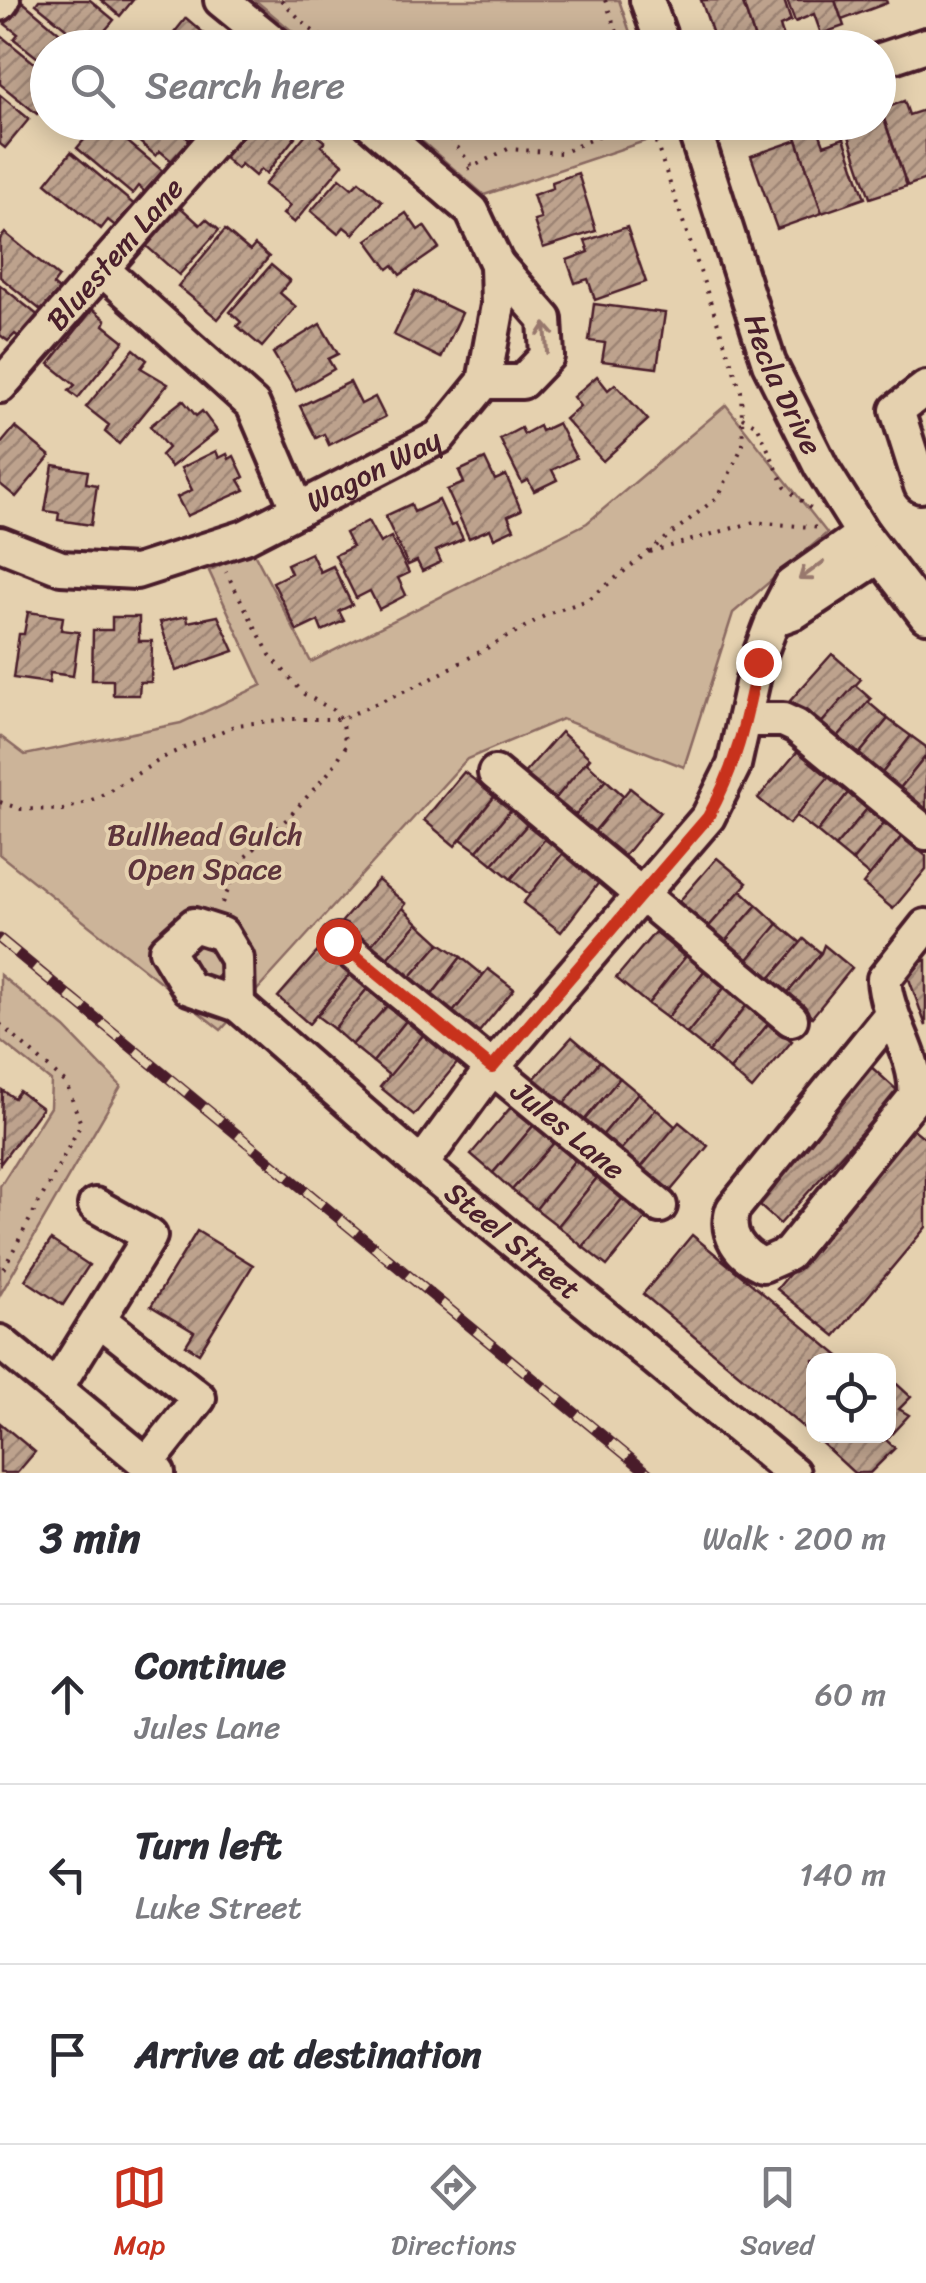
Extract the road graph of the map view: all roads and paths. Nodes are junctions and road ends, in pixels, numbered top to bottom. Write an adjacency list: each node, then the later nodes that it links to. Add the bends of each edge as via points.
1 (221, 0): 5 (street)
2 (281, 0): 6 (path)
3 (606, 0): 7 (path)
4 (647, 0): 8 (street)
5 (258, 30)
6 (312, 30)
7 (617, 30)
8 (658, 30)
9 (926, 45): 10 (street)
10 (896, 55)
11 (214, 140): 18 (street, Bluestem Lane)
12 (390, 140): 17 (street, Wagon Way, via 472,211)
13 (452, 140): 14 (path, via 472,166 508,150 561,154)
14 (591, 140)
15 (655, 140): 22 (path, via 741,391)
16 (699, 140): 26 (street, Hecla Drive, via 770,363 821,467)
17 (497, 264): 19 (street, Wagon Way, via 498,305); 19 (street, one-way to 17, via 522,382 547,356 545,319)
18 (102, 269): 20 (street, Bluestem Lane); 24 (street, via 253,406)
19 (484, 382): 24 (street, Wagon Way, via 440,436)
20 (0, 386)
21 (926, 388): 23 (street, via 898,410 921,486)
22 (742, 417): 28 (path, via 743,445 719,496); 28 (path, via 757,426 785,487 833,529 754,522)
23 (926, 484)
24 (298, 510): 27 (street, Wagon Way)
25 (0, 544): 27 (street, Wagon Way, via 61,568 136,572)
26 (870, 546): 29 (street, Hecla Drive); 31 (street, via 795,612 772,620)
27 (213, 548): 30 (path, via 270,655 304,694)
28 (646, 553): 30 (path, via 588,600 550,612 432,679)
29 (926, 616)
30 (341, 719): 33 (path, via 236,724 62,810); 37 (path, via 346,746 288,818 243,859)
31 (746, 720): 34 (street, via 796,726); 35 (street, via 734,765 708,817)
32 (494, 773): 35 (street)
33 (0, 802)
34 (926, 834)
35 (640, 896): 41 (street); 43 (street)
36 (926, 926): 40 (street, via 884,979)
37 (211, 930): 39 (street, via 222,934 237,959); 39 (street, via 194,925 166,950 188,988)
38 (338, 941): 43 (street, Jules Lane)
39 (238, 1005): 44 (street, Steel Street)
40 (892, 1013): 40 (street, via 916,1098 788,1254 763,1265 752,1260 732,1234 733,1208)
41 (791, 1019)
42 (0, 1024): 47 (path, via 66,1083 81,1124)
43 (492, 1068): 44 (street); 46 (street, Jules Lane)
44 (422, 1166): 52 (street, Steel Street)
45 (95, 1205): 48 (street, via 150,1236)
46 (660, 1206)
47 (0, 1276)
48 (100, 1320): 50 (street); 51 (street, via 199,1398)
49 (0, 1342): 50 (street)
50 (56, 1388): 51 (street)
51 (152, 1468)
52 (793, 1473)

